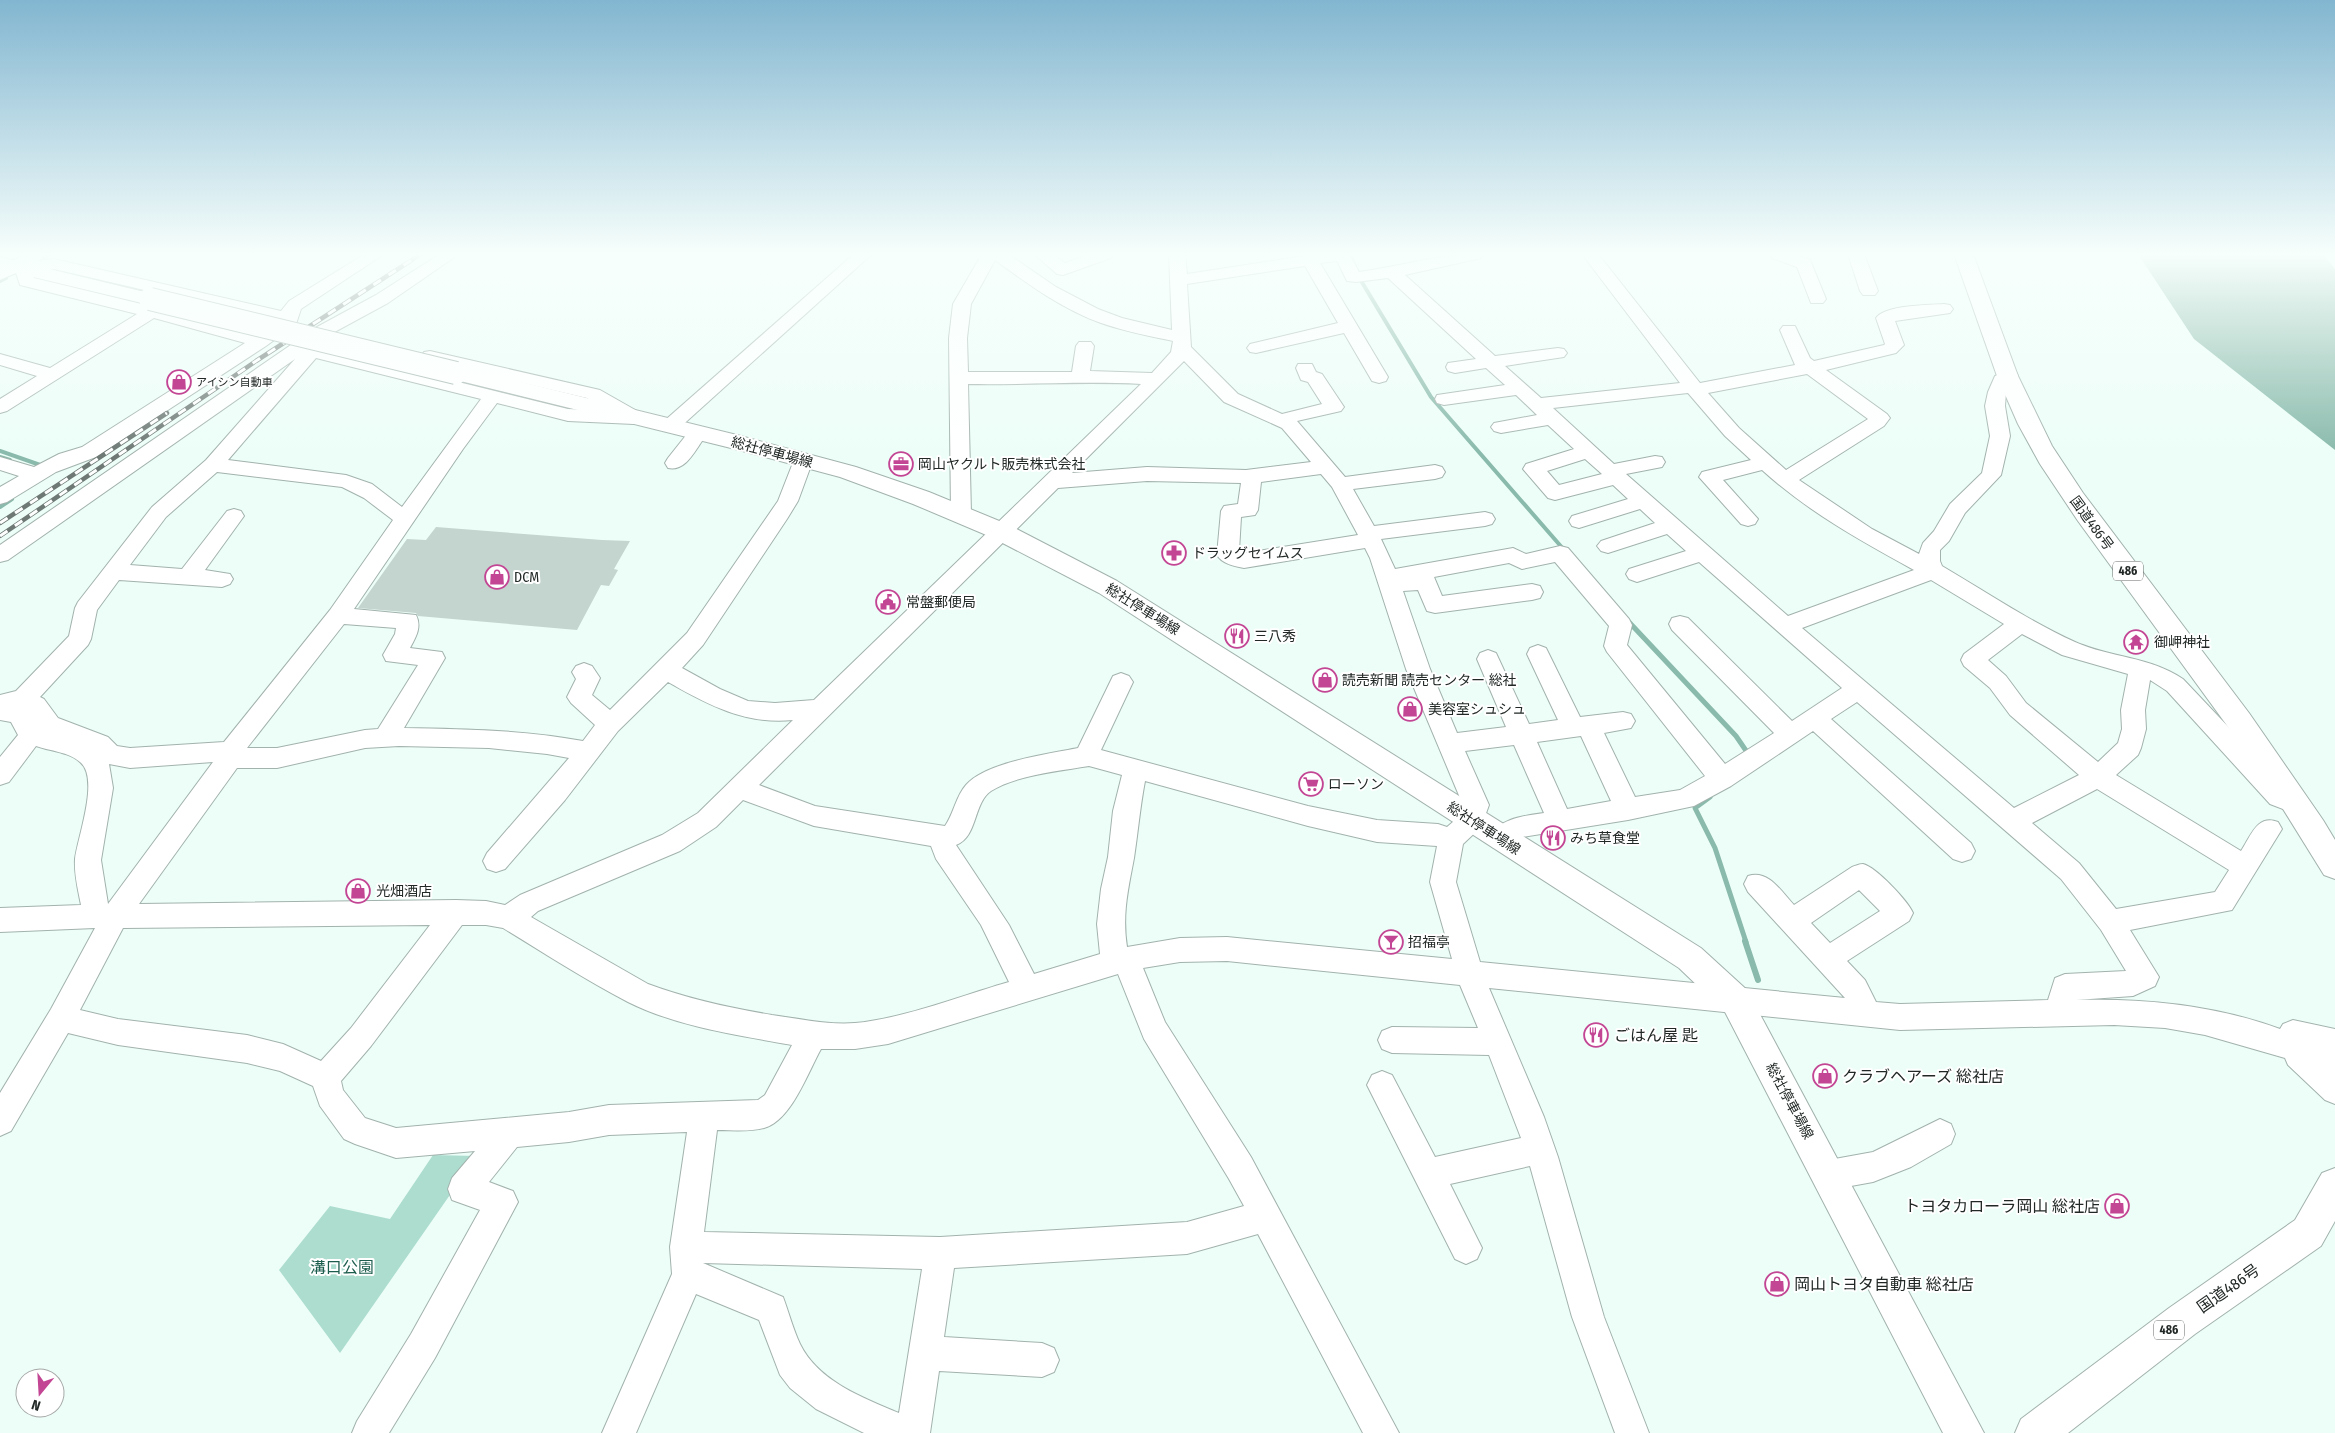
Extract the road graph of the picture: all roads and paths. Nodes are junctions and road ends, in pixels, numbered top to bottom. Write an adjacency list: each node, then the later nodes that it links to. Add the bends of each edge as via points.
1 (129, 321): 29 (street)
2 (198, 321): 18 (street)
3 (222, 321): 41 (main road, 総社停車場線, bridge, via 456,373)
4 (289, 321): 18 (street)
5 (342, 321): 17 (street)
6 (789, 321): 44 (street)
7 (960, 321): 33 (street)
8 (1116, 321): 19 (street)
9 (1181, 321): 19 (street)
10 (1347, 321): 15 (street)
11 (1448, 321): 25 (street)
12 (1642, 321): 35 (street)
13 (1886, 321): 28 (street, via 1894,347)
14 (1988, 321): 30 (main road, 国道486号 / 486)
15 (1350, 326): 21 (street); 32 (street)
16 (1789, 330): 28 (street, via 1802,361)
17 (323, 331): 22 (street); 41 (street, via 593,394)
18 (260, 342): 56 (street, via 89,452 68,458)
19 (1182, 343): 34 (street, via 1180,354); 43 (street, via 1231,398)
20 (1085, 346): 31 (street)
21 (1256, 348)
22 (304, 350): 37 (street); 53 (street); 75 (street)
23 (1558, 353): 25 (street)
24 (0, 358): 29 (street)
25 (1490, 362): 26 (street); 36 (street)
26 (1455, 366)
27 (1305, 368): 43 (street, via 1334,407 1290,417)
28 (1811, 368): 35 (street); 59 (street, via 1880,418)
29 (54, 375): 40 (street)
30 (2009, 376): 76 (street, via 2002,380 1997,392 1995,406 2000,436 1991,475 1957,509 1942,536 1930,548 1929,561); 114 (main road, 国道486号 / 486, via 2030,425 2066,486)
31 (1080, 377): 33 (street); 34 (street)
32 (1378, 377)
33 (958, 378): 64 (street)
34 (1156, 379): 60 (street)
35 (1694, 388): 39 (street); 50 (street, via 1732,432)
36 (1520, 389): 38 (street); 39 (street)
37 (493, 396): 41 (street, via 568,415); 66 (street)
38 (1444, 399)
39 (1536, 404): 42 (street)
40 (0, 407)
41 (636, 418): 44 (main road, 総社停車場線)
42 (1552, 418): 45 (street); 47 (street)
43 (1285, 422): 54 (street)
44 (670, 426): 46 (main road, 総社停車場線)
45 (1502, 427)
46 (698, 433): 48 (main road, 総社停車場線); 52 (street)
47 (1588, 451): 57 (street); 57 (street, via 1532,469 1555,493)
48 (803, 460): 64 (main road, 総社停車場線, via 883,484); 90 (street, via 780,514 707,623)
49 (1655, 462): 57 (street)
50 (1766, 462): 59 (street); 68 (street, via 1709,478)
51 (0, 463): 56 (street)
52 (676, 463)
53 (213, 465): 66 (street, via 340,480 359,486 393,513); 77 (street, via 159,512)
54 (1326, 467): 58 (street); 61 (street)
55 (1436, 472): 61 (street)
56 (36, 474): 62 (street)
57 (1613, 474): 63 (street)
58 (1252, 476): 60 (street, via 1146,474); 72 (street, via 1248,510 1232,511 1230,557 1244,561)
59 (1785, 480): 76 (street, via 1865,534)
60 (1050, 482): 71 (street)
61 (1340, 484): 72 (street)
62 (0, 497)
63 (1644, 501): 69 (street); 70 (street)
64 (961, 514): 71 (main road, 総社停車場線)
65 (234, 516): 79 (street)
66 (406, 518): 83 (street)
67 (1485, 519): 72 (street)
68 (1748, 519)
69 (1579, 521)
70 (1670, 525): 73 (street); 74 (street)
71 (1000, 531): 95 (street); 118 (main road, 総社停車場線, via 1108,587 1219,656)
72 (1370, 537): 81 (street)
73 (1608, 546)
74 (1702, 553): 78 (street); 86 (street)
75 (0, 555)
76 (1933, 571): 84 (street); 86 (street)
77 (113, 572): 79 (street); 94 (street, via 86,608 80,640)
78 (1637, 574)
79 (188, 577): 80 (street)
80 (222, 579)
81 (1388, 582): 82 (street, via 1425,581 1435,605); 104 (street, via 1418,669); 112 (street, via 1513,555 1522,562 1560,553 1621,625 1615,646)
82 (1532, 592)
83 (338, 616): 103 (street, via 408,621 406,635 394,655 434,658); 106 (street)
84 (2020, 623): 89 (street, via 2070,649); 111 (street, via 1972,660 1998,682 2018,709)
85 (1680, 624): 102 (street)
86 (1786, 626): 93 (street)
87 (1538, 654): 99 (street)
88 (1488, 659): 101 (street)
89 (2140, 669): 111 (street, via 2129,748); 114 (street, via 2159,674 2175,685 2279,797)
90 (666, 670): 95 (street, via 725,702 751,710); 98 (street)
91 (584, 672): 98 (street, via 588,678 579,698)
92 (1121, 682): 107 (street, via 1088,750)
93 (1858, 688): 96 (street); 117 (street)
94 (9, 706): 100 (street); 108 (street, via 36,705 50,725 99,744)
95 (818, 709): 113 (street)
96 (1814, 718): 102 (street); 122 (street)
97 (1622, 720): 99 (street)
98 (610, 724): 105 (street)
99 (1580, 726): 101 (street); 115 (street)
100 (32, 734): 108 (street); 110 (street)
101 (1522, 734): 104 (street); 116 (street)
102 (1790, 734): 112 (street)
103 (386, 738): 105 (street, via 489,739 548,744); 106 (street, via 364,739 277,758)
104 (1450, 744): 118 (street, via 1476,805)
105 (588, 752): 123 (street)
106 (231, 754): 108 (street); 128 (street)
107 (1089, 756): 109 (street); 120 (street, via 1017,770 982,784 953,835)
108 (103, 758): 128 (street, via 100,800 88,871)
109 (1136, 769): 118 (street, via 1368,829); 134 (street, via 1126,811 1110,924)
110 (0, 775)
111 (2098, 777): 117 (street); 125 (street)
112 (1722, 779): 115 (street, via 1685,799)
113 (739, 788): 120 (street, via 814,816); 129 (street, via 707,820 671,843 529,903)
114 (2297, 805): 124 (main road, 国道486号 / 486)
115 (1628, 810): 116 (street)
116 (1560, 821): 121 (street, via 1516,828)
117 (2012, 821): 132 (street, via 2070,871)
118 (1461, 829): 121 (main road, 総社停車場線); 135 (street, via 1443,882)
119 (2269, 829): 125 (street)
120 (940, 837): 136 (street, via 945,851 1001,932)
121 (1501, 839): 137 (main road, 総社停車場線, via 1690,958)
122 (1962, 851)
123 (496, 861)
124 (2335, 866)
125 (2245, 867): 132 (street, via 2223,902)
126 (1757, 884): 131 (street)
127 (456, 912): 128 (street); 129 (street); 148 (street, via 361,1038)
128 (106, 916): 130 (street); 140 (street)
129 (508, 918): 142 (street, via 638,993 718,1019)
130 (0, 920)
131 (1791, 921): 133 (street); 133 (street, via 1862,875 1900,913)
132 (2110, 922): 138 (street, via 2144,977 2132,983 2065,987)
133 (1827, 959): 139 (street, via 1855,989)
134 (1121, 961): 135 (street, via 1180,950 1227,949); 136 (street); 159 (street, via 1154,1030)
135 (1470, 975): 137 (street); 145 (street)
136 (1026, 989): 142 (street, via 888,1031 855,1036)
137 (1736, 1001): 139 (street); 157 (main road, 総社停車場線)
138 (2060, 1012): 139 (street, via 1900,1017); 141 (street, via 2149,1014)
139 (1868, 1014)
140 (61, 1018): 148 (street, via 118,1032 247,1049 283,1058); 152 (street)
141 (2205, 1022): 144 (street); 146 (street, via 2222,1015 2243,1017 2314,1039)
142 (813, 1035): 151 (street, via 775,1105 763,1114)
143 (1392, 1040): 145 (street)
144 (2276, 1041): 147 (street); 150 (street, via 2305,1060)
145 (1498, 1042): 155 (street)
146 (2335, 1042)
147 (2335, 1063)
148 (326, 1077): 153 (street, via 330,1096 355,1129 396,1143)
149 (1382, 1086): 156 (street)
150 (2335, 1090)
151 (704, 1116): 153 (street, via 609,1120 569,1127); 163 (street)
152 (0, 1121)
153 (510, 1131): 166 (street, via 463,1190 502,1202 423,1346)
154 (1940, 1134): 157 (street, via 1873,1168)
155 (1540, 1150): 156 (street); 171 (street, via 1588,1317)
156 (1428, 1174): 161 (street)
157 (1829, 1175): 172 (main road, 総社停車場線)
158 (2335, 1186): 160 (main road, 国道486号 / 486)
159 (1265, 1213): 162 (street, via 1258,1218 1187,1238); 170 (street)
160 (2321, 1228): 173 (main road, 国道486号 / 486, via 2182,1321)
161 (1466, 1248)
162 (940, 1253): 163 (street); 164 (street)
163 (687, 1261): 167 (street); 168 (street, via 771,1309 791,1362 807,1383 826,1396)
164 (925, 1354): 165 (street); 169 (street)
165 (1042, 1360)
166 (369, 1433)
167 (619, 1433)
168 (905, 1433)
169 (913, 1433)
170 (1382, 1433)
171 (1632, 1433)
172 (1964, 1433)
173 (2035, 1433)

